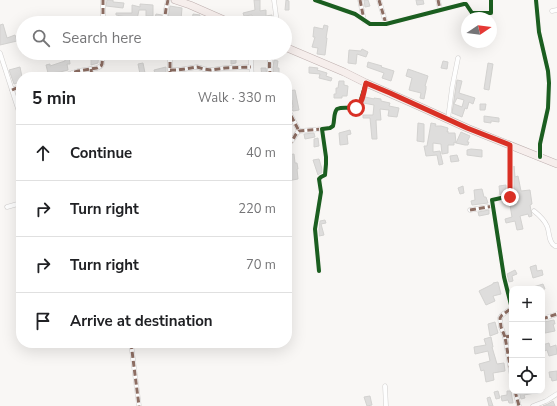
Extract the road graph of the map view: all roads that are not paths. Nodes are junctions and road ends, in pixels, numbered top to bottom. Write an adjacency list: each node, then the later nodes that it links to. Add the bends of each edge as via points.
1 (103, 0): 17 (street)
2 (168, 0): 18 (street)
3 (175, 0): 16 (main road)
4 (274, 0): 20 (street)
5 (315, 0): 21 (street, via 355,14)
6 (360, 0): 21 (street)
7 (379, 0): 22 (street)
8 (438, 0): 11 (street)
9 (491, 0): 15 (street)
10 (536, 0): 47 (street, via 549,83 548,108 540,144)
11 (440, 9): 14 (street, via 466,4); 22 (street)
12 (557, 10): 13 (street)
13 (552, 11)
14 (471, 12)
15 (491, 12)
16 (210, 14): 19 (main road)
17 (103, 16)
18 (165, 16)
19 (215, 16)
20 (275, 16)
21 (364, 21): 22 (street, via 370,24)
22 (386, 24)
23 (292, 50): 37 (main road)
24 (0, 53): 39 (street)
25 (458, 58): 42 (street)
26 (102, 60): 31 (street, via 101,66)
27 (170, 60): 32 (street)
28 (251, 60): 30 (street)
29 (270, 60): 36 (street)
30 (251, 68): 32 (street, via 211,70 197,66); 35 (street)
31 (91, 69): 33 (street); 34 (street)
32 (170, 70)
33 (75, 72)
34 (91, 72)
35 (251, 72)
36 (270, 72)
37 (366, 83): 42 (main road); 43 (street, via 359,106 337,109 333,126)
38 (16, 88): 39 (street)
39 (12, 90): 40 (street)
40 (16, 102)
41 (292, 118): 44 (street)
42 (448, 119): 46 (main road)
43 (322, 129): 44 (street); 55 (street, via 326,164 325,175 320,179 321,192 315,229)
44 (299, 131): 45 (street)
45 (292, 141)
46 (510, 145): 47 (main road); 50 (street, via 510,196 493,200)
47 (540, 157): 48 (main road)
48 (557, 164)
49 (16, 204): 51 (street)
50 (493, 206): 52 (street); 56 (street)
51 (7, 207)
52 (470, 210)
53 (534, 211): 54 (street, via 543,219 551,243)
54 (557, 246)
55 (319, 271)
56 (509, 297)
57 (509, 311): 61 (street, via 500,318)
58 (557, 314): 59 (street)
59 (545, 318)
60 (509, 336): 61 (street)
61 (505, 337): 63 (street)
62 (132, 348): 67 (street)
63 (509, 360)
64 (385, 386): 68 (street)
65 (516, 394): 69 (street)
66 (557, 394): 70 (street)
67 (139, 406)
68 (386, 406)
69 (519, 406)
70 (533, 406)

